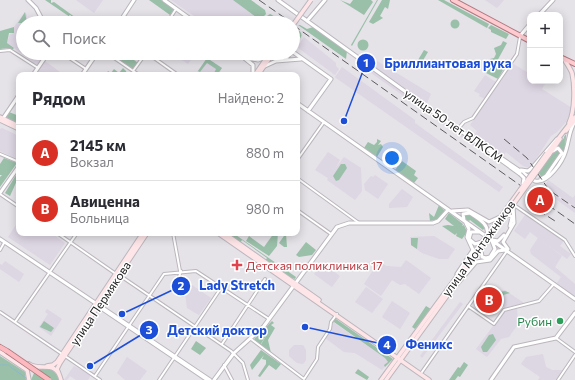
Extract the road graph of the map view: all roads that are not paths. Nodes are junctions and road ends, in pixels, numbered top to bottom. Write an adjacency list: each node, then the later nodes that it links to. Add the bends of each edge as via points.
1 (28, 0): 11 (street)
2 (134, 0): 12 (street)
3 (164, 0): 9 (street)
4 (278, 0): 16 (street, улица 50 лет ВЛКСМ)
5 (310, 0): 15 (main road, bridge)
6 (325, 0): 16 (street)
7 (453, 0): 18 (main road)
8 (552, 0): 10 (street)
9 (176, 9): 13 (street); 14 (street)
10 (542, 12)
11 (40, 16)
12 (124, 16)
13 (172, 16)
14 (186, 16)
15 (298, 16)
16 (307, 21): 62 (street, улица 50 лет ВЛКСМ)
17 (527, 28): 18 (street)
18 (520, 36): 19 (main road); 62 (street, via 519,50 512,62 474,118 464,122)
19 (527, 40)
20 (0, 51): 21 (street, via 10,50)
21 (16, 54)
22 (302, 59): 54 (street, via 331,80)
23 (563, 59): 40 (main road)
24 (26, 60): 41 (street)
25 (43, 60): 41 (street)
26 (72, 60): 43 (street)
27 (92, 60): 43 (street)
28 (117, 60): 44 (street)
29 (142, 60): 44 (street)
30 (157, 60): 46 (street)
31 (247, 60): 47 (street, via 253,65)
32 (252, 60): 33 (street)
33 (260, 60)
34 (266, 60): 48 (main road)
35 (267, 60): 42 (main road)
36 (274, 60): 37 (street)
37 (284, 60)
38 (293, 60): 42 (street, via 274,62)
39 (563, 60): 53 (main road, via 574,78)
40 (575, 65)
41 (38, 68): 45 (street)
42 (262, 68): 49 (main road); 50 (street)
43 (86, 70)
44 (133, 71)
45 (35, 72)
46 (174, 72)
47 (254, 72)
48 (256, 72)
49 (260, 72)
50 (261, 72)
51 (16, 99): 56 (street)
52 (300, 105): 54 (street)
53 (574, 108): 59 (main road)
54 (308, 111): 58 (street)
55 (575, 117): 59 (main road, улица Монтажников)
56 (1, 119): 60 (main road); 61 (main road)
57 (575, 121): 66 (main road, улица Монтажников); 71 (street, via 568,135 564,155 550,176 540,181)
58 (324, 122): 67 (street); 77 (street)
59 (569, 123): 63 (main road, улица Монтажников)
60 (16, 125)
61 (16, 127)
62 (458, 129): 64 (street, улица 50 лет ВЛКСМ)
63 (558, 137): 66 (main road, улица Монтажников); 69 (street, via 530,170)
64 (471, 138): 69 (street, улица 50 лет ВЛКСМ); 73 (street, bridge, via 520,174 524,180)
65 (0, 154): 68 (street)
66 (549, 154): 71 (street, via 557,148 562,152 545,178); 73 (main road, улица Монтажников, bridge); 75 (main road, улица Монтажников, bridge)
67 (300, 156)
68 (16, 161)
69 (517, 168): 71 (street, улица 50 лет ВЛКСМ)
70 (16, 170): 74 (street)
71 (532, 179)
72 (300, 180): 82 (street)
73 (520, 190): 80 (main road, улица Монтажников)
74 (0, 194): 76 (street)
75 (514, 203): 80 (main road, улица Монтажников, bridge); 92 (street, via 514,223); 103 (street, via 565,240)
76 (16, 205)
77 (448, 210): 79 (street); 81 (street); 82 (street, via 433,223)
78 (300, 212): 84 (street)
79 (471, 212): 80 (street, via 489,222); 81 (street, via 464,214); 93 (street, via 487,226)
80 (502, 217): 92 (street, via 509,215 512,220); 93 (main road, улица Монтажников, bridge); 99 (main road, улица Монтажников, bridge)
81 (464, 221): 83 (street); 113 (street, via 468,227 467,237 473,250)
82 (360, 223): 84 (street, via 341,225)
83 (480, 232): 93 (street); 95 (street, via 471,232 470,240 476,244)
84 (331, 234): 109 (street)
85 (61, 236): 96 (street)
86 (75, 236): 96 (street)
87 (141, 236): 98 (main road, улица Пермякова)
88 (145, 236): 98 (main road, улица Пермякова)
89 (174, 236): 105 (street)
90 (222, 236): 109 (main road)
91 (228, 236): 109 (main road)
92 (504, 237): 93 (street, via 498,240); 102 (street, via 504,245)
93 (489, 238): 95 (main road, улица Монтажников, bridge); 99 (street, via 495,250 490,257 482,257); 101 (street)
94 (0, 240): 97 (street); 106 (street)
95 (483, 241): 104 (main road, улица Монтажников, bridge)
96 (70, 242): 106 (street); 107 (street)
97 (4, 243): 100 (street); 106 (street)
98 (135, 248): 107 (main road, улица Пермякова)
99 (481, 248): 104 (main road, улица Монтажников, bridge)
100 (0, 250)
101 (507, 250): 102 (street); 111 (street, via 498,251 490,260 476,262); 119 (street)
102 (515, 256): 110 (street)
103 (575, 256)
104 (472, 259): 111 (main road, улица Монтажников); 113 (main road, улица Монтажников)
105 (181, 271): 112 (street, via 196,271); 114 (street, via 163,275); 115 (street, via 179,277)
106 (49, 273): 117 (street); 124 (street)
107 (118, 274): 114 (street); 117 (main road, улица Пермякова)
108 (265, 279): 118 (street)
109 (294, 284): 122 (main road); 123 (street)
110 (554, 284): 116 (street); 119 (street, via 540,301 504,310 494,324)
111 (454, 287): 136 (main road, улица Монтажников)
112 (221, 288): 118 (street); 126 (street)
113 (448, 290): 136 (main road, улица Монтажников)
114 (149, 295): 125 (street); 126 (street)
115 (182, 295)
116 (575, 299)
117 (97, 304): 125 (street); 134 (main road, улица Пермякова)
118 (247, 306): 123 (street); 129 (street)
119 (468, 306): 141 (street)
120 (0, 312): 124 (street)
121 (575, 313): 127 (street)
122 (337, 315): 136 (main road); 156 (street, via 318,347 317,359)
123 (270, 319): 128 (street)
124 (15, 322): 134 (street)
125 (129, 326): 135 (street); 143 (street)
126 (196, 326): 129 (street); 135 (street)
127 (556, 338): 133 (street); 160 (street, via 514,347)
128 (250, 339): 132 (street); 156 (street)
129 (222, 344): 132 (street)
130 (0, 348): 131 (highway); 139 (main road, via 33,366); 145 (main road, via 27,370)
131 (6, 352): 146 (highway, bridge); 147 (highway, bridge)
132 (234, 353): 138 (street); 155 (street, via 243,362)
133 (575, 353): 161 (street)
134 (63, 355): 140 (main road, улица Пермякова, via 55,364); 142 (main road, улица Пермякова, via 58,367); 143 (street)
135 (175, 357): 150 (street); 151 (street); 152 (street)
136 (399, 359): 137 (main road); 141 (main road); 144 (main road, улица Монтажников); 157 (main road, улица Монтажников)
137 (404, 363): 144 (main road, via 400,364); 158 (main road)
138 (224, 365): 153 (street); 154 (street)
139 (42, 366): 140 (main road); 145 (main road, via 33,371)
140 (47, 366): 142 (main road, via 54,368)
141 (422, 372): 159 (main road)
142 (59, 374): 148 (main road)
143 (95, 376): 149 (street)
144 (387, 379)
145 (30, 380)
146 (46, 380)
147 (49, 380)
148 (61, 380)
149 (100, 380)
150 (159, 380)
151 (207, 380)
152 (210, 380)
153 (214, 380)
154 (232, 380)
155 (248, 380)
156 (304, 380)
157 (381, 380)
158 (428, 380)
159 (433, 380)
160 (491, 380)
161 (558, 380)

